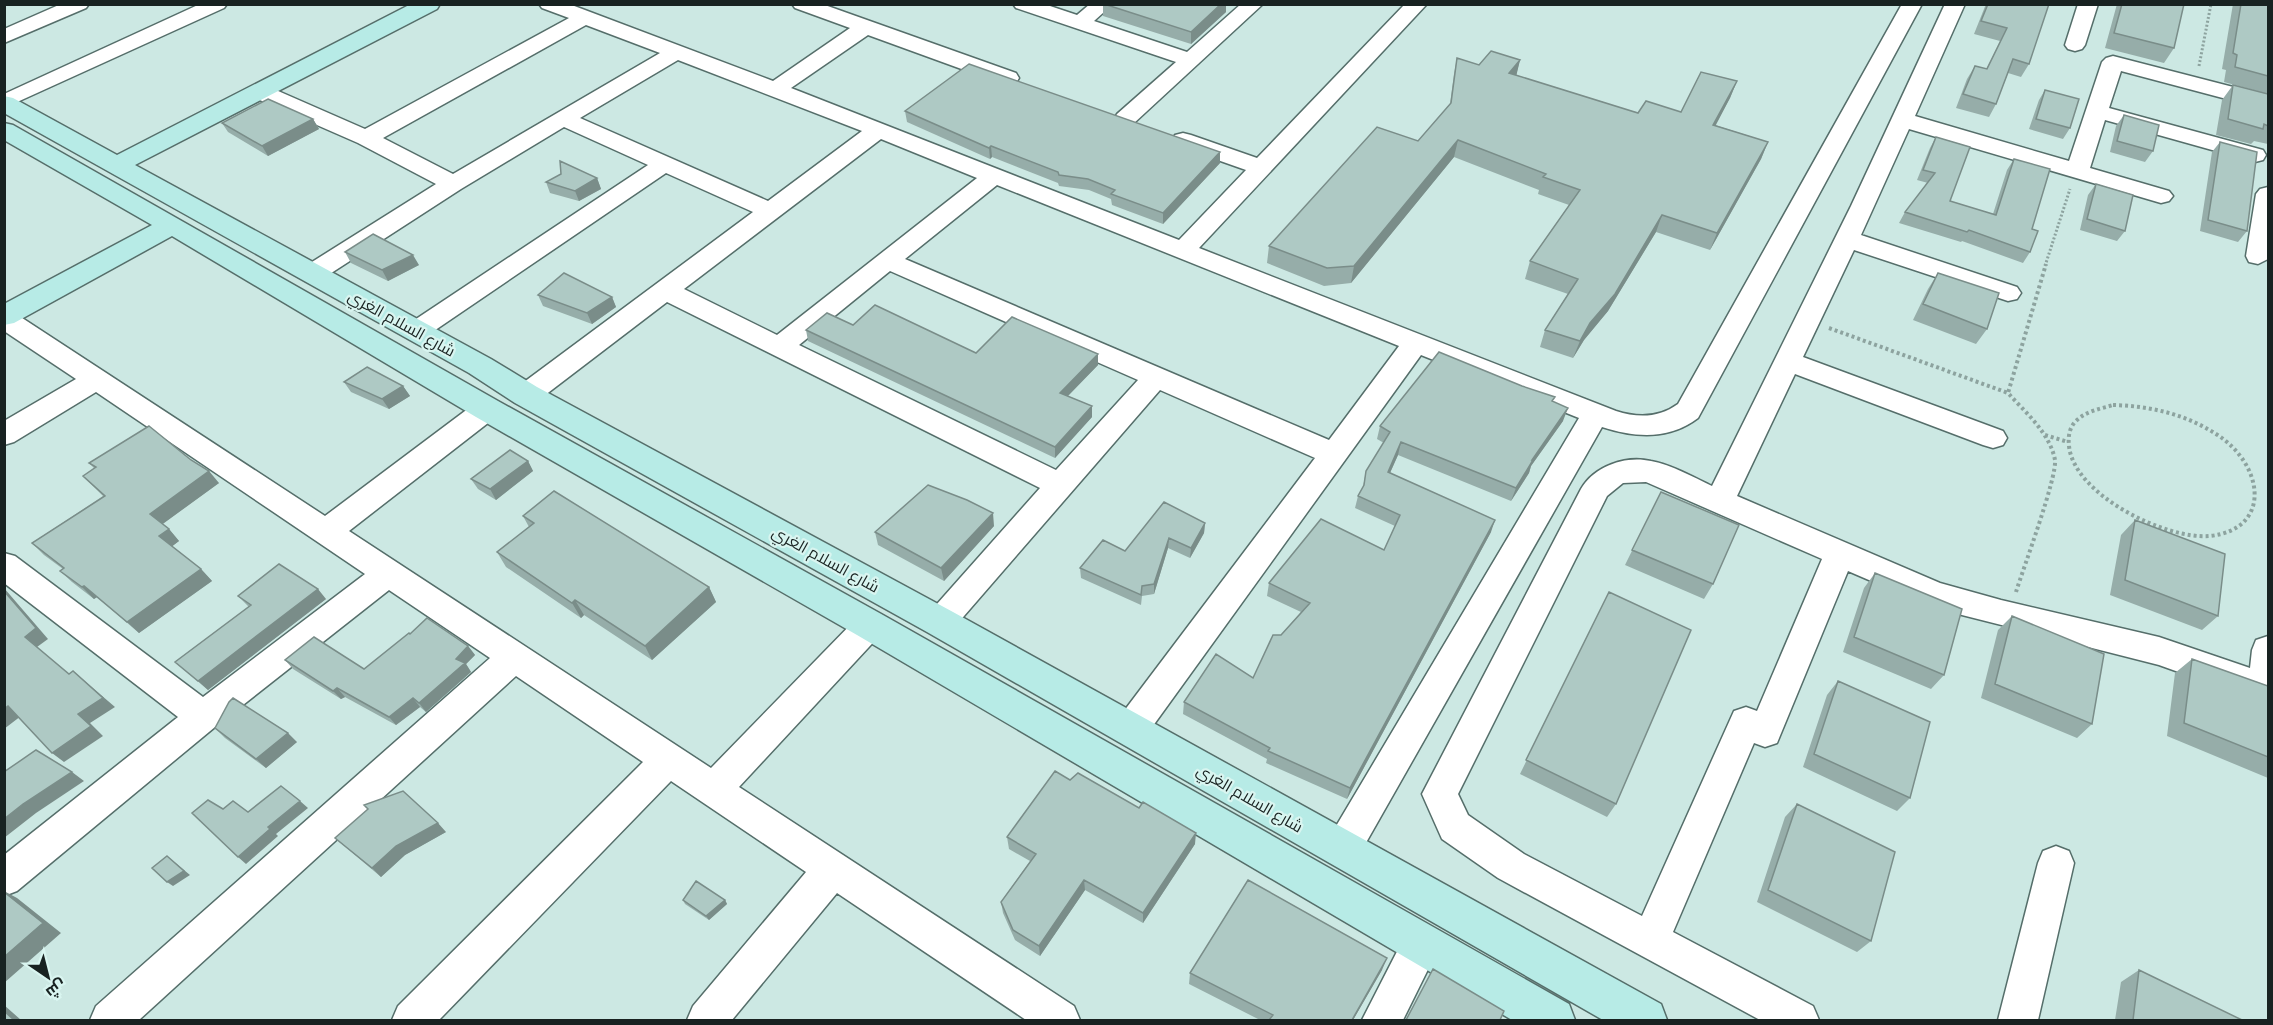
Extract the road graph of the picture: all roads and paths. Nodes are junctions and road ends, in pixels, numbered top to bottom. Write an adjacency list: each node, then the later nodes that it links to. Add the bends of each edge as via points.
1 (217, 4): 26 (street)
2 (393, 4): 37 (main road)
3 (429, 4): 25 (main road)
4 (549, 4): 15 (street)
5 (802, 4): 17 (street)
6 (1023, 4): 16 (street)
7 (1102, 4): 16 (street)
8 (1253, 4): 21 (street)
9 (1417, 4): 39 (street)
10 (1912, 4): 68 (street, via 1688,411 1672,422 1649,426 1620,423)
11 (1955, 4): 32 (street)
12 (2088, 4): 19 (street)
13 (2211, 4): 23 (path)
14 (71, 6): 18 (street)
15 (584, 18): 20 (street); 35 (street)
16 (1078, 24): 21 (street)
17 (866, 27): 22 (street); 24 (street)
18 (4, 37)
19 (2075, 45)
20 (676, 52): 24 (street); 30 (street)
21 (1191, 60): 31 (street)
22 (1024, 83)
23 (2196, 84): 27 (street); 29 (street, via 2113,62)
24 (775, 89): 34 (street)
25 (261, 92): 35 (street); 37 (main road)
26 (4, 102): 37 (main road, شارع السلام الغري)
27 (2268, 103)
28 (1102, 111): 31 (street)
29 (2097, 111): 36 (street); 40 (street)
30 (564, 119): 38 (street); 42 (street)
31 (1125, 119): 39 (street)
32 (1904, 120): 40 (street); 47 (street)
33 (4, 130): 46 (main road, شارع السلام الغري)
34 (878, 130): 41 (street); 45 (street)
35 (366, 138): 42 (street)
36 (2255, 155)
37 (107, 159): 51 (main road, شارع السلام الغري)
38 (666, 163): 45 (street); 57 (street)
39 (1261, 167): 48 (street)
40 (2077, 172): 44 (street); 65 (path, via 2016,353)
41 (994, 176): 48 (street); 50 (street)
42 (453, 184): 51 (street)
43 (2268, 194): 49 (street)
44 (2161, 196)
45 (771, 211): 52 (street)
46 (164, 220): 54 (main road); 55 (main road); 64 (main road, شارع السلام الغري)
47 (1847, 239): 53 (street); 56 (street)
48 (1183, 250): 58 (street)
49 (2258, 256)
50 (888, 261): 59 (street); 62 (street)
51 (313, 273): 57 (main road, شارع السلام الغري)
52 (664, 290): 59 (street); 66 (street)
53 (2008, 293)
54 (4, 298)
55 (4, 317): 63 (street)
56 (1808, 320): 60 (street); 65 (path)
57 (416, 331): 61 (main road, شارع السلام الغري)
58 (1417, 342): 68 (street); 73 (street)
59 (779, 347): 75 (street)
60 (1788, 361): 71 (street); 76 (street)
61 (480, 366): 64 (main road); 66 (main road, شارع السلام الغري)
62 (1157, 376): 73 (street); 75 (street)
63 (97, 380): 69 (street); 78 (street)
64 (450, 386): 67 (main road, شارع السلام الغري)
65 (2008, 393): 70 (path)
66 (526, 395): 83 (main road, شارع السلام الغري)
67 (487, 409): 78 (street); 84 (main road, شارع السلام الغري)
68 (1596, 414): 92 (street)
69 (4, 435)
70 (2044, 435): 72 (path); 82 (path, via 2055,461 2051,482)
71 (1993, 438)
72 (2068, 442): 74 (path, via 2069,430 2084,412 2114,405 2142,406 2212,431); 77 (path, via 2070,454 2087,481 2137,517 2200,536)
73 (1334, 454): 89 (street)
74 (2256, 470)
75 (1060, 485): 83 (street)
76 (1719, 502): 79 (street); 96 (street, via 1649,471 1627,471 1601,482 1440,794 1455,827 1511,866)
77 (2243, 531)
78 (326, 532): 81 (street)
79 (1840, 554): 82 (street, via 1931,593); 96 (street, via 1766,732 1746,722)
80 (4, 565): 88 (street)
81 (388, 573): 86 (street); 88 (street)
82 (2009, 616): 87 (street, via 2193,661)
83 (940, 622): 89 (main road, شارع السلام الغري)
84 (870, 625): 91 (street); 97 (main road, شارع السلام الغري)
85 (2268, 650): 87 (street)
86 (514, 657): 90 (street); 101 (street)
87 (2266, 689)
88 (203, 717): 95 (street)
89 (1130, 730): 92 (main road, شارع السلام الغري)
90 (669, 760): 91 (street); 102 (street)
91 (713, 790): 94 (street)
92 (1342, 850): 98 (main road, شارع السلام الغري)
93 (2056, 863): 109 (street)
94 (833, 869): 100 (street); 103 (street)
95 (4, 878)
96 (1650, 941): 108 (street)
97 (1421, 945): 99 (main road, شارع السلام الغري); 105 (street)
98 (1529, 956): 99 (main road); 107 (main road, شارع السلام الغري)
99 (1511, 996): 106 (main road, شارع السلام الغري)
100 (1020, 1010): 104 (street)
101 (110, 1020)
102 (412, 1020)
103 (707, 1020)
104 (1060, 1020)
105 (1382, 1020)
106 (1553, 1020)
107 (1645, 1020)
108 (1799, 1020)
109 (2018, 1020)

